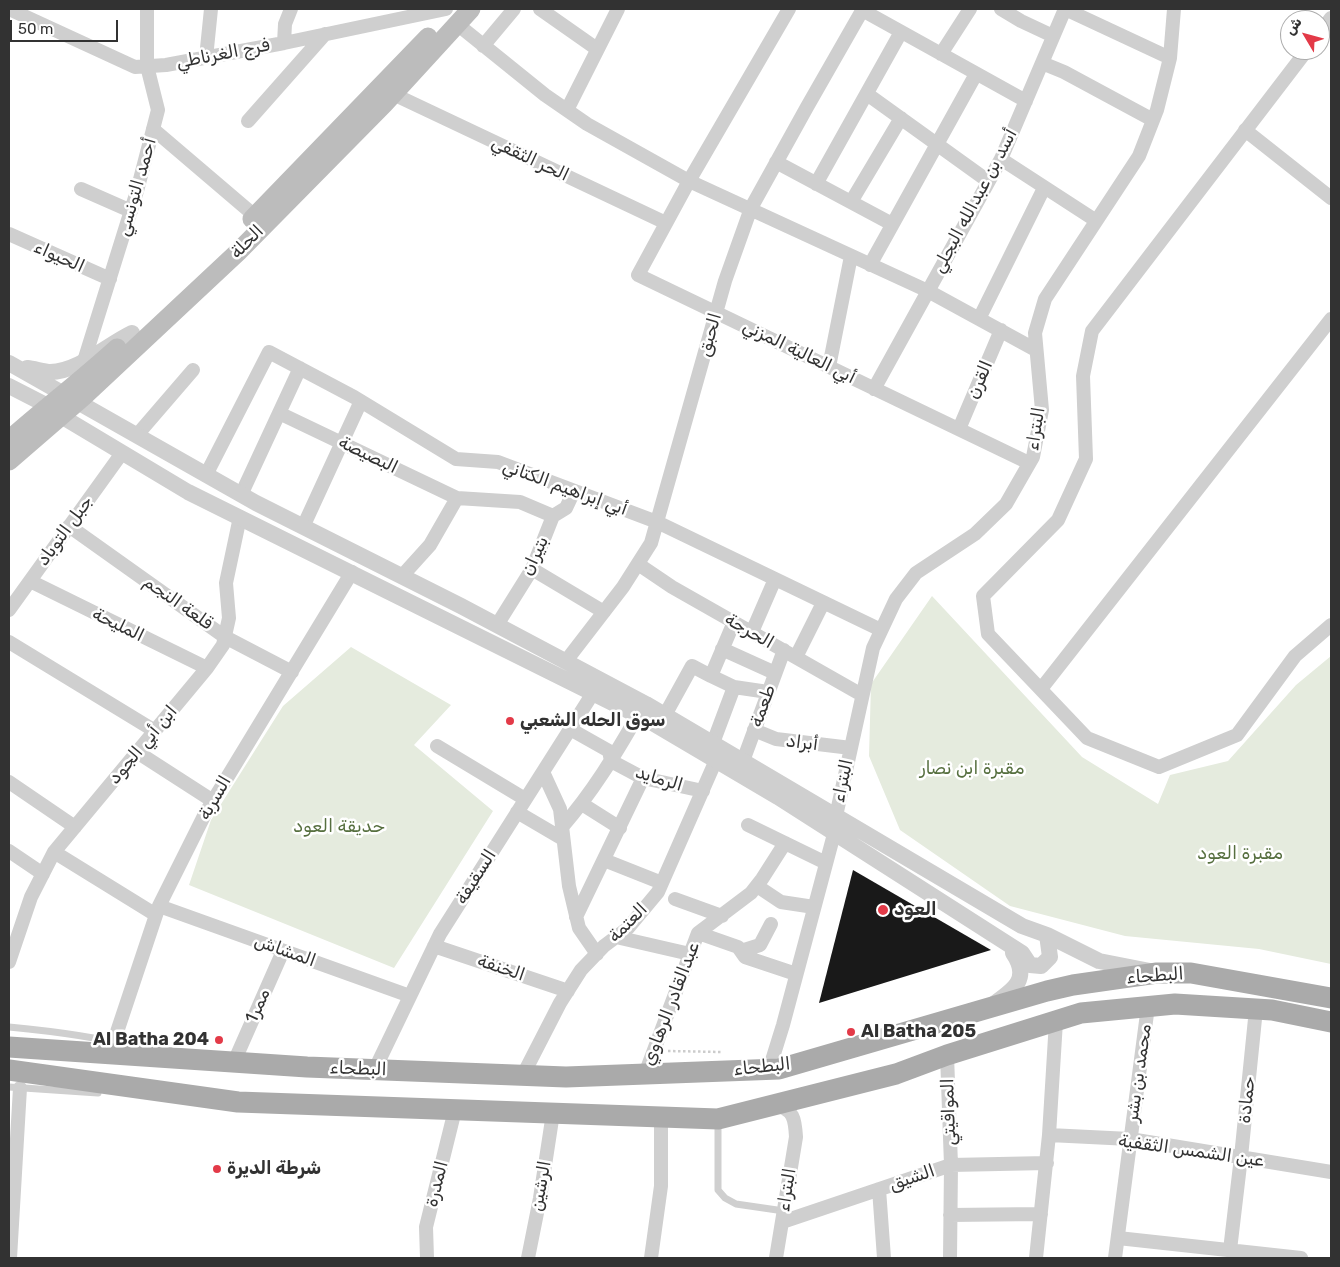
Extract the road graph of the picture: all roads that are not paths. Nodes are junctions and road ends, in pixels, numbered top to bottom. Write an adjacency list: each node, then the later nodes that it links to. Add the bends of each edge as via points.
1 (147, 9): 27 (street, أحمد التونسي)
2 (211, 9): 23 (street)
3 (291, 9): 19 (street)
4 (471, 9): 15 (main road, الحلة)
5 (514, 9): 20 (street)
6 (540, 9): 21 (street)
7 (618, 9): 21 (street)
8 (970, 9): 22 (street)
9 (1065, 9): 18 (street, أسد بن عبدالله البجلي); 24 (street)
10 (1174, 9): 24 (street, البتراء)
11 (14, 10): 27 (street, فرج الغرناطي, via 135,67)
12 (786, 10): 41 (street, أبي العالية المزني)
13 (863, 10): 16 (street); 40 (street, الحبق)
14 (1007, 11): 18 (street, via 1020,21)
15 (452, 14): 17 (street, فرج الغرناطي); 20 (street); 29 (main road, الحلة); 50 (main road, الحلة)
16 (901, 32): 22 (street); 30 (street)
17 (325, 34): 19 (street, فرج الغرناطي); 35 (street)
18 (1053, 36): 26 (street, أسد بن عبدالله البجلي)
19 (284, 43): 23 (street, فرج الغرناطي)
20 (484, 46): 32 (street)
21 (597, 49): 32 (street)
22 (942, 54): 28 (street)
23 (206, 58): 27 (street, فرج الغرناطي)
24 (1170, 58): 34 (street, البتراء)
25 (1299, 60): 37 (street)
26 (1042, 63): 31 (street, أسد بن عبدالله البجلي); 34 (street)
27 (147, 66): 36 (street, أحمد التونسي, via 158,110)
28 (976, 74): 31 (street); 38 (street)
29 (393, 94): 52 (street, الحر الثقفي); 72 (main road, الحلة, via 238,252)
30 (867, 94): 33 (street); 43 (street)
31 (1026, 101): 39 (street, أسد بن عبدالله البجلي)
32 (566, 110): 41 (street)
33 (901, 118): 38 (street); 47 (street)
34 (1153, 120): 51 (street, البتراء, via 1139,156)
35 (248, 121)
36 (153, 128): 49 (street, أحمد التونسي); 50 (street)
37 (1245, 130): 46 (street); 117 (street, via 1092,330 1083,376 1086,459 1058,520 983,596 988,634)
38 (937, 144): 42 (street); 53 (street)
39 (1000, 159): 42 (street, أسد بن عبدالله البجلي); 44 (street)
40 (776, 162): 43 (street); 48 (street, الحبق)
41 (689, 181): 48 (street); 52 (street, أبي العالية المزني)
42 (988, 181): 58 (street, أسد بن عبدالله البجلي)
43 (816, 184): 47 (street)
44 (1044, 188): 51 (street); 60 (street)
45 (81, 189): 49 (street)
46 (1331, 198)
47 (851, 202): 53 (street)
48 (751, 208): 55 (street); 59 (street, الحبق)
49 (131, 212): 57 (street, أحمد التونسي)
50 (255, 216): 63 (main road, الحلة)
51 (1095, 220): 64 (street, البتراء, via 1045,299 1035,333)
52 (666, 223): 59 (street, أبي العالية المزني, via 638,275)
53 (892, 224): 56 (street)
54 (9, 234): 57 (street, الحيواء)
55 (851, 256): 56 (street); 67 (street)
56 (870, 265): 58 (street)
57 (110, 279): 65 (street, أحمد التونسي)
58 (928, 291): 60 (street); 71 (street, أسد بن عبدالله البجلي)
59 (716, 313): 67 (street, أبي العالية المزني); 89 (street, الحبق)
60 (980, 319): 62 (street)
61 (1331, 319): 117 (street)
62 (1001, 330): 64 (street); 76 (street, القرن)
63 (132, 334): 65 (street); 72 (main road, الحلة, via 81,381)
64 (1036, 350): 82 (street, البتراء, via 1042,410)
65 (84, 361): 66 (street, via 52,372)
66 (13, 365): 72 (street)
67 (829, 367): 71 (street, أبي العالية المزني)
68 (300, 368): 73 (street, أبي إبراهيم الكتاني); 75 (street); 83 (street, أبي إبراهيم الكتاني, via 269,352)
69 (193, 370): 77 (street)
70 (9, 386): 74 (street)
71 (874, 388): 76 (street, أبي العالية المزني)
72 (71, 398): 74 (main road, الحلة); 77 (street)
73 (361, 401): 79 (street); 84 (street, أبي إبراهيم الكتاني, via 456,459 498,462)
74 (54, 411): 78 (main road, الحلة); 80 (street); 81 (main road, الحلة)
75 (279, 413): 79 (street, البصيصة); 85 (street)
76 (959, 429): 82 (street, أبي العالية المزني)
77 (136, 435): 83 (street)
78 (9, 440)
79 (342, 442): 86 (street, البصيصة); 91 (street)
80 (122, 453): 88 (street, via 188,492); 90 (street, جبل التوباد)
81 (9, 461)
82 (1029, 463): 104 (street, البتراء, via 1006,504 975,534 916,573 896,599)
83 (206, 475): 85 (street)
84 (574, 491): 87 (street, بتيران, via 566,508); 89 (street, أبي إبراهيم الكتاني)
85 (241, 495): 91 (street)
86 (457, 498): 87 (street, البصيصة, via 520,502); 95 (street, via 430,545)
87 (553, 516): 93 (street, بتيران)
88 (240, 517): 94 (street); 106 (street, ابن أبي الجود, via 226,583 229,618)
89 (657, 522): 92 (street, الحبق, via 651,543); 96 (street, أبي إبراهيم الكتاني)
90 (69, 526): 97 (street, جبل التوباد); 106 (street, قلعة النجم)
91 (303, 526): 95 (street)
92 (638, 564): 100 (street, الحبق); 101 (street, الحرجة)
93 (532, 569): 100 (street); 102 (street, بتيران)
94 (352, 572): 113 (street, السربة); 119 (street)
95 (402, 576): 102 (street)
96 (775, 579): 98 (street, أبي إبراهيم الكتاني); 105 (street)
97 (30, 581): 99 (street, جبل التوباد); 112 (street, المليحة)
98 (823, 602): 104 (street, أبي إبراهيم الكتاني); 110 (street)
99 (9, 610)
100 (604, 612): 111 (street, الحبق)
101 (734, 622): 105 (street, الحرجة); 108 (street)
102 (497, 624): 111 (street)
103 (1331, 625): 117 (street, via 1295,656 1237,734 1159,767 1087,738)
104 (881, 630): 120 (street, البتراء, via 873,648)
105 (752, 632): 109 (street, الحرجة)
106 (225, 637): 112 (street, ابن أبي الجود, via 223,646); 113 (street, قلعة النجم)
107 (9, 642): 125 (street)
108 (722, 649): 114 (street); 115 (street)
109 (784, 650): 110 (street, الحرجة); 114 (street, طعمة)
110 (796, 657): 120 (street, الحرجة)
111 (566, 661): 121 (street)
112 (207, 668): 125 (street, ابن أبي الجود)
113 (292, 672): 138 (street, السربة)
114 (775, 673): 118 (street, طعمة)
115 (711, 676): 116 (street); 121 (street, via 692,666)
116 (734, 687): 118 (street); 126 (street)
117 (1041, 689)
118 (768, 692): 124 (street, طعمة)
119 (593, 693): 122 (street); 123 (street, السقيفة)
120 (862, 695): 128 (street, البتراء)
121 (665, 715): 126 (street)
122 (638, 716): 130 (street); 131 (street)
123 (570, 729): 131 (street, الرمايد, via 609,751); 133 (street, السقيفة)
124 (754, 730): 128 (street, أبراد, via 776,740); 132 (street, طعمة)
125 (155, 731): 129 (street, ابن أبي الجود)
126 (713, 743): 132 (street)
127 (437, 746): 137 (street)
128 (851, 748): 141 (street, البتراء)
129 (137, 752): 138 (street); 143 (street, ابن أبي الجود)
130 (716, 760): 136 (street, العتمة); 146 (street)
131 (611, 761): 134 (street, الرمايد); 139 (street)
132 (743, 761): 141 (street)
133 (543, 772): 137 (street, السقيفة); 145 (street, via 560,809)
134 (643, 778): 136 (street, الرمايد); 144 (street)
135 (9, 782): 143 (street)
136 (703, 791): 153 (street, العتمة)
137 (525, 800): 140 (street, السقيفة)
138 (213, 801): 157 (street, السربة)
139 (582, 804): 144 (street); 145 (street)
140 (517, 812): 145 (street); 165 (street, السقيفة)
141 (836, 816): 162 (street, via 1022,926)
142 (748, 825): 147 (street)
143 (75, 827): 149 (street, ابن أبي الجود)
144 (620, 828): 150 (street)
145 (562, 833): 159 (street)
146 (834, 834): 151 (street); 164 (street)
147 (785, 843): 151 (street); 154 (street, عبدالقادر الرهاوي)
148 (9, 850): 152 (street)
149 (54, 852): 152 (street, ابن أبي الجود); 157 (street, المشاش)
150 (604, 860): 153 (street); 159 (street)
151 (826, 864): 156 (street)
152 (43, 874): 170 (street, ابن أبي الجود, via 31,897)
153 (662, 883): 163 (street, العتمة, via 628,928)
154 (757, 886): 156 (street, via 781,902); 158 (street, عبدالقادر الرهاوي)
155 (675, 899): 158 (street)
156 (814, 907): 172 (street)
157 (158, 910): 166 (street, المشاش); 182 (street, السربة)
158 (722, 916): 161 (street, عبدالقادر الرهاوي)
159 (576, 917): 168 (street, via 579,928)
160 (771, 924): 167 (street, via 760,945)
161 (698, 933): 167 (street, via 738,947); 169 (street, عبدالقادر الرهاوي)
162 (1047, 935): 164 (street, via 1050,957 1041,966 1030,965 1022,953); 171 (street, via 1099,961)
163 (616, 937): 168 (street, العتمة); 169 (street)
164 (1004, 941): 177 (street, via 1015,956 1021,973 1014,988)
165 (434, 946): 173 (street, الخنفة); 174 (street, السقيفة)
166 (283, 951): 174 (street, المشاش); 186 (street, ممر1)
167 (741, 951): 172 (street, via 746,957)
168 (596, 954): 173 (street, العتمة)
169 (690, 954): 189 (street, عبدالقادر الرهاوي)
170 (9, 962)
171 (1157, 973): 175 (main road, البطحاء, via 1190,972); 177 (main road, البطحاء, via 1073,985)
172 (796, 974): 188 (street)
173 (568, 991): 190 (street, العتمة)
174 (410, 996): 187 (street, السقيفة)
175 (1331, 998)
176 (1148, 1006): 178 (main road, البطحاء, via 1175,1004); 179 (main road, البطحاء, via 1081,1014); 201 (street, محمد بن بشر)
177 (987, 1008): 188 (main road, البطحاء)
178 (1256, 1009): 180 (main road, البطحاء); 202 (street, حمادة)
179 (1056, 1021): 184 (main road, البطحاء); 200 (street)
180 (1331, 1022)
181 (9, 1027): 182 (lane, البطحاء)
182 (114, 1041): 185 (lane, البطحاء)
183 (9, 1047): 185 (main road, البطحاء)
184 (947, 1055): 195 (main road, البطحاء, via 896,1074); 204 (street, المواقيتي)
185 (179, 1058): 186 (main road, البطحاء)
186 (234, 1062): 187 (main road, البطحاء)
187 (375, 1069): 190 (main road, البطحاء)
188 (769, 1070): 189 (main road, البطحاء)
189 (645, 1074): 190 (main road, البطحاء)
190 (523, 1075)
191 (12, 1082): 192 (lane); 194 (main road, البطحاء); 207 (street)
192 (109, 1093)
193 (129, 1095): 194 (lane, البطحاء)
194 (238, 1102): 196 (main road, البطحاء)
195 (773, 1105): 199 (main road, البطحاء); 210 (street, البتراء, via 783,1107 795,1120 796,1137)
196 (455, 1110): 197 (main road, البطحاء); 214 (street, المدرة, via 426,1226)
197 (553, 1113): 198 (main road, البطحاء); 215 (street, الرشين)
198 (661, 1117): 199 (main road, البطحاء); 216 (street, via 661,1186)
199 (718, 1119): 210 (lane, via 718,1190 736,1204)
200 (1050, 1135): 201 (street, عين الشمس الثقفية); 203 (street)
201 (1130, 1140): 202 (street, عين الشمس الثقفية); 211 (street, محمد بن بشر)
202 (1241, 1157): 205 (street, عين الشمس الثقفية); 212 (street, حمادة)
203 (1047, 1163): 204 (street, الشيق); 208 (street)
204 (950, 1165): 206 (street, الشيق); 209 (street, المواقيتي)
205 (1331, 1172)
206 (879, 1189): 210 (street, الشيق); 218 (street)
207 (11, 1214): 213 (street)
208 (1041, 1214): 209 (street); 220 (street)
209 (950, 1215): 219 (street, المواقيتي)
210 (783, 1216): 217 (street, البتراء)
211 (1118, 1238): 212 (street); 221 (street, محمد بن بشر)
212 (1230, 1250): 222 (street)
213 (10, 1258)
214 (427, 1258)
215 (528, 1258)
216 (651, 1258)
217 (776, 1258)
218 (884, 1258)
219 (950, 1258)
220 (1036, 1258)
221 (1115, 1258)
222 (1301, 1258)

